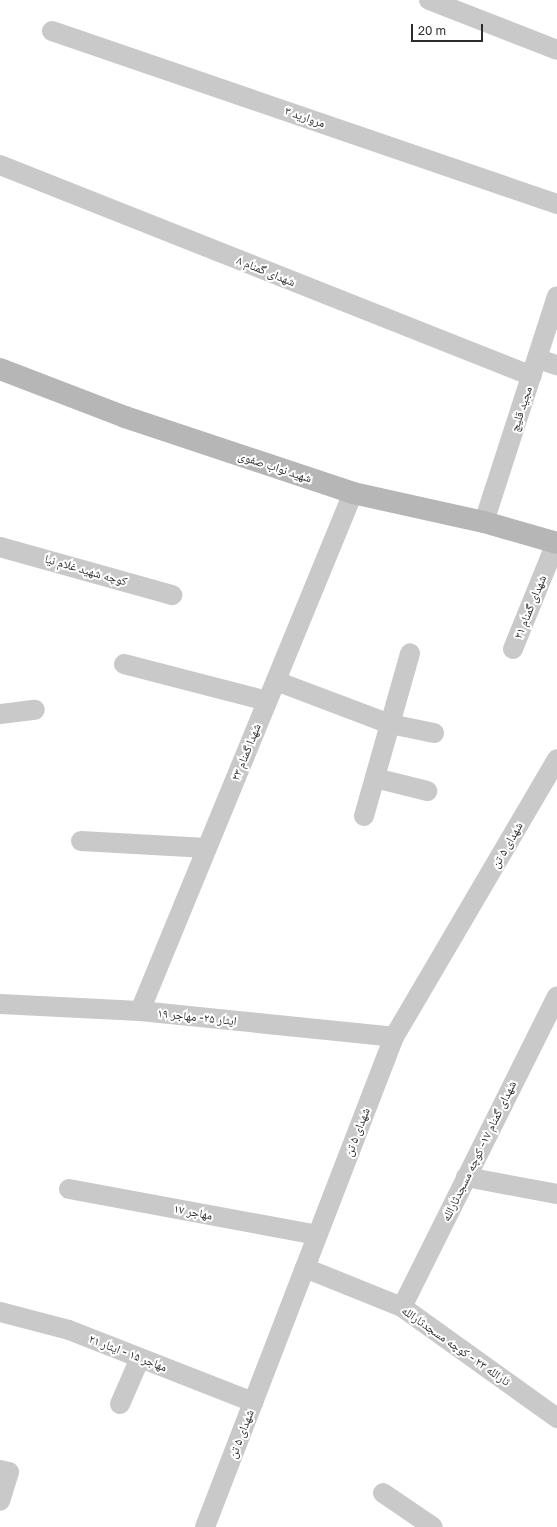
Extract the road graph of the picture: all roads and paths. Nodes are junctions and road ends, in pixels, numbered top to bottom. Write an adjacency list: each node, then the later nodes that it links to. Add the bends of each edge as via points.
1 (429, 0): 3 (street)
2 (52, 30): 5 (street, مروارید ۳)
3 (557, 50)
4 (0, 165): 8 (street, شهدای گمنام ۸)
5 (557, 204)
6 (557, 296): 8 (street, مجید قلیچ)
7 (557, 364): 8 (street, شهدای گمنام ۸)
8 (535, 367): 11 (street, مجید قلیچ)
9 (0, 369): 10 (street, شهید نواب صفوی, via 125,417)
10 (353, 493): 11 (street, شهید نواب صفوی); 18 (street, شهدا گمنام ۲۳)
11 (484, 522): 12 (street, شهید نواب صفوی)
12 (556, 543): 15 (street, شهدای گمنام ۲۱)
13 (0, 547): 14 (street, کوچه شهید غلام نیا)
14 (172, 595)
15 (513, 648)
16 (410, 653): 22 (street)
17 (124, 664): 19 (street)
18 (276, 681): 19 (street, شهدا گمنام ۲۳); 22 (street)
19 (267, 701): 29 (street, شهدا گمنام ۲۳)
20 (35, 710): 21 (street)
21 (0, 714)
22 (390, 724): 23 (street); 25 (street)
23 (434, 733)
24 (557, 759): 33 (street, شهدای ۵ تن)
25 (375, 778): 26 (street); 27 (street)
26 (427, 792)
27 (364, 816)
28 (81, 841): 29 (street)
29 (207, 848): 32 (street, شهدا گمنام ۲۳)
30 (557, 996): 34 (street, شهدای گمنام ۱۷- كوچه مسجدثارالله)
31 (0, 1004): 32 (street, ایثار ۲۵- مهاجر ۱۹)
32 (140, 1011): 33 (street, ایثار ۲۵- مهاجر ۱۹)
33 (394, 1037): 37 (street, شهدای ۵ تن)
34 (466, 1178): 36 (street); 39 (street, شهدای گمنام ۱۷- كوچه مسجدثارالله)
35 (70, 1189): 37 (street, مهاجر ۱۷)
36 (557, 1194)
37 (317, 1235): 38 (street, شهدای ۵ تن)
38 (305, 1268): 39 (street, ثارالله ۲۳ - كوچه مسجدثارالله); 42 (street, شهدای ۵ تن)
39 (402, 1307): 44 (street, ثارالله ۲۳ - كوچه مسجدثارالله)
40 (0, 1312): 41 (street, مهاجر ۱۵ - ایثار ۲۱, via 69,1330)
41 (140, 1358): 42 (street, مهاجر ۱۵ - ایثار ۲۱); 43 (street)
42 (253, 1402): 49 (street, شهدای ۵ تن)
43 (120, 1404)
44 (557, 1418)
45 (0, 1470): 47 (street, via 9,1472)
46 (383, 1492): 48 (street)
47 (0, 1501)
48 (425, 1524)
49 (205, 1527)

